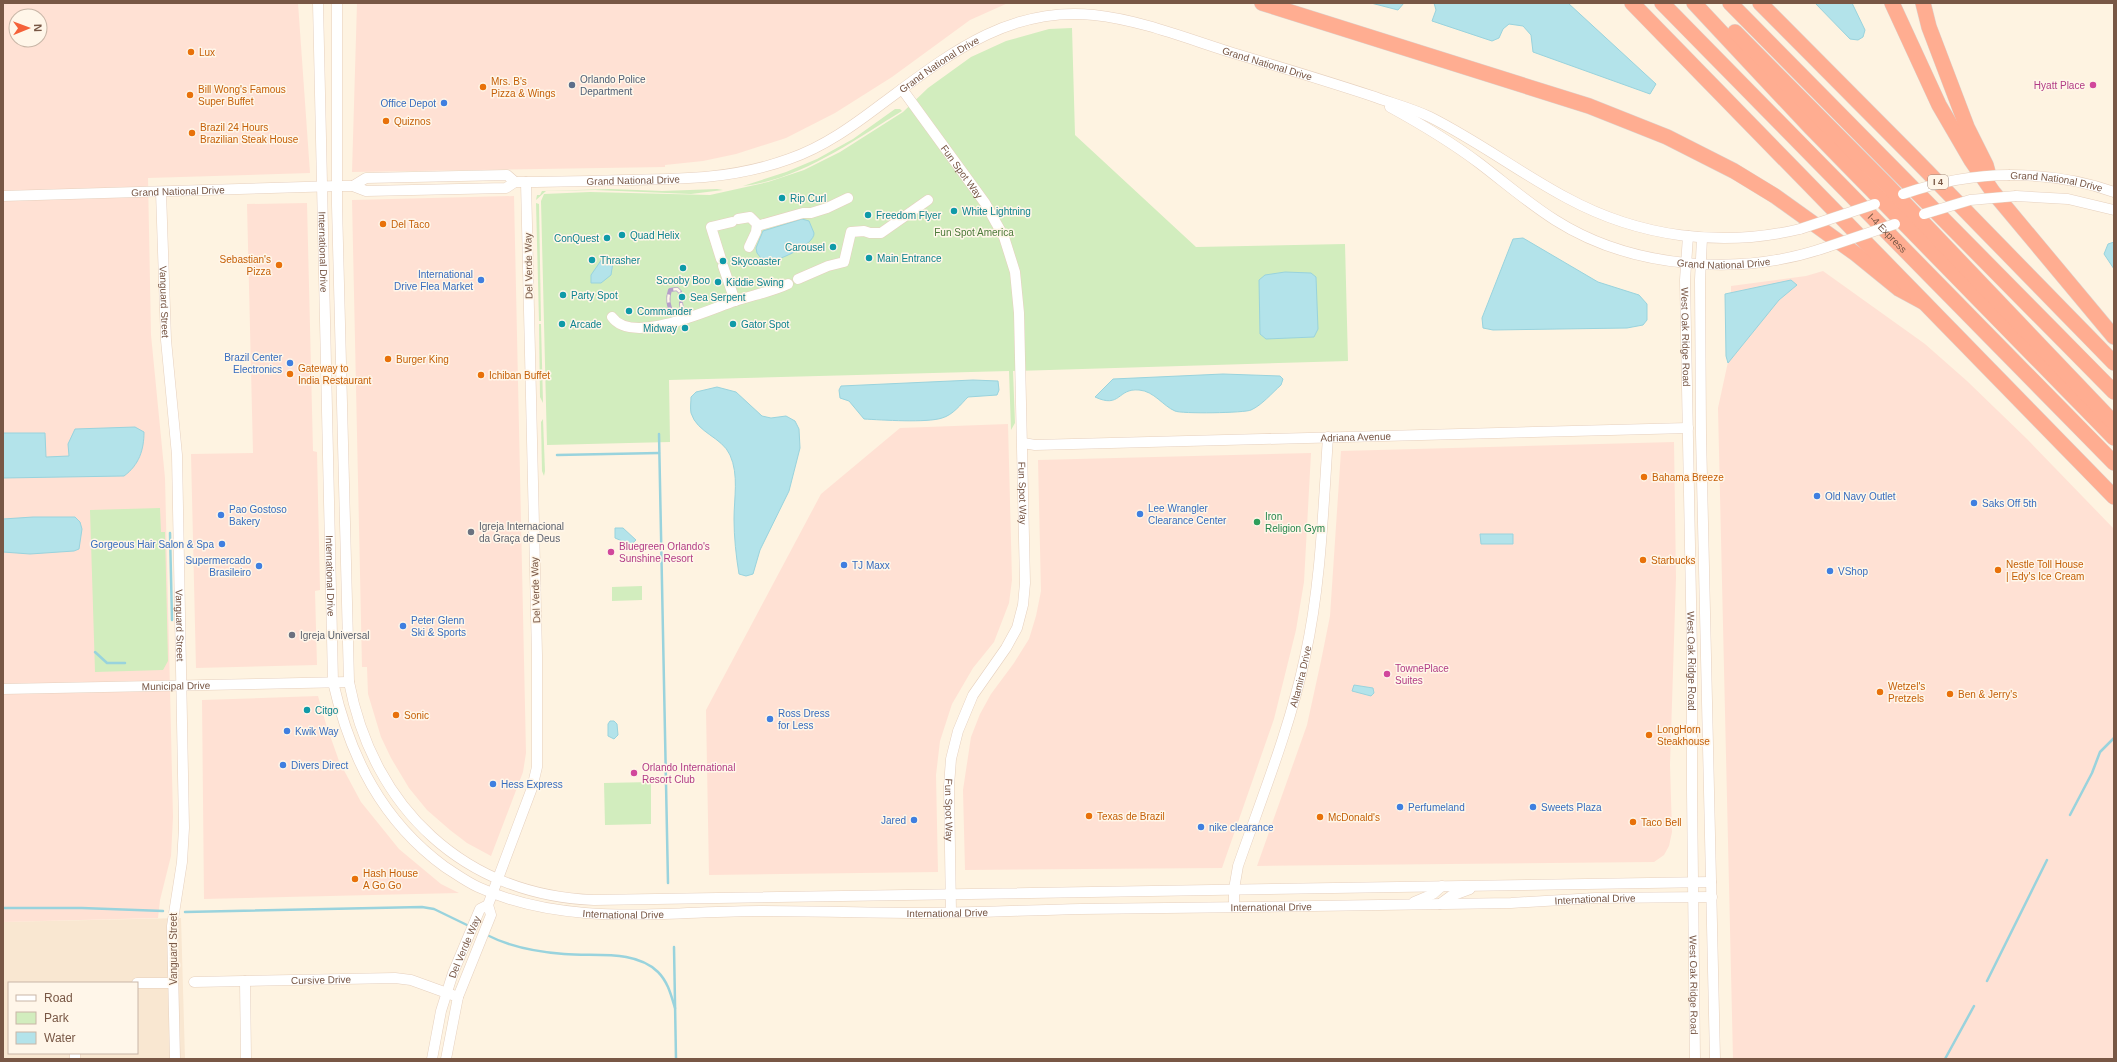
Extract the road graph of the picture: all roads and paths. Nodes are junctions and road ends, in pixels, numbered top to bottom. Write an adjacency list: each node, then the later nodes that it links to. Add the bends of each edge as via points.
1 (318, 3): 15 (street, International Drive)
2 (337, 3): 16 (street, International Drive)
3 (1262, 3): 35 (highway, via 1589,106 1667,137 1775,196 1856,254 1899,289)
4 (1632, 3): 35 (highway)
5 (1662, 3): 47 (highway, I-4 Express)
6 (1694, 3): 22 (highway, via 1810,127)
7 (1706, 3): 22 (highway)
8 (1730, 3): 41 (highway)
9 (1760, 3): 39 (highway, I 4)
10 (1892, 3): 18 (highway, via 1947,120)
11 (1923, 3): 18 (highway, via 1929,27 1967,127 1986,165)
12 (902, 89): 13 (street, Grand National Drive, via 978,38 1000,27 1020,20 1071,14 1111,17 1135,23); 14 (street, Grand National Drive, via 846,130 811,150 791,159 730,175 667,180); 46 (street, Fun Spot Way, via 985,203 1009,252 1018,292)
13 (1369, 95): 27 (street, Grand National Drive, via 1428,116 1567,198 1628,224); 30 (street, Grand National Drive, via 1432,130 1561,223 1601,243 1626,251)
14 (526, 182): 16 (street, Grand National Drive, via 515,182 506,175 450,176 366,178 353,186); 55 (street, Del Verde Way, via 537,655 537,767 532,788)
15 (322, 186): 16 (street, Grand National Drive); 17 (street, Grand National Drive); 38 (street, International Drive)
16 (338, 186): 40 (street, International Drive)
17 (161, 192): 20 (street, Grand National Drive); 53 (street, Vanguard Street, via 166,347 177,455)
18 (1993, 192): 37 (highway)
19 (2114, 192): 22 (street, Grand National Drive, bridge, via 2052,177 2010,175 1956,180)
20 (3, 196)
21 (848, 198): 26 (street, via 811,213)
22 (1890, 198): 25 (highway); 28 (street, Grand National Drive, bridge, via 1800,228 1748,238)
23 (928, 200): 32 (street, via 881,233 851,232 844,262)
24 (2114, 210): 25 (street, Grand National Drive, bridge, via 2068,199 2016,196 1970,200)
25 (1909, 219): 31 (street, Grand National Drive, bridge, via 1794,256 1727,264); 42 (highway); 45 (highway)
26 (757, 226): 29 (street); 34 (street, via 750,217 711,227)
27 (1688, 236): 28 (street, Grand National Drive); 30 (street, West Oak Ridge Road)
28 (1702, 238): 31 (street, West Oak Ridge Road)
29 (749, 247)
30 (1685, 262): 31 (street, Grand National Drive); 43 (street, West Oak Ridge Road)
31 (1700, 263): 57 (street, West Oak Ridge Road, via 1702,476)
32 (798, 279)
33 (788, 284): 34 (street)
34 (736, 301): 36 (street, via 686,320 631,329 614,321)
35 (1924, 302): 48 (highway)
36 (612, 317)
37 (2114, 337)
38 (325, 338): 40 (street, via 338,354); 49 (street, International Drive)
39 (2114, 363)
40 (342, 368): 50 (street, International Drive)
41 (2114, 392)
42 (2114, 423)
43 (1688, 428): 44 (street, Adriana Avenue); 56 (street, West Oak Ridge Road)
44 (1328, 437): 46 (street, Adriana Avenue, via 1035,445); 60 (street, Altamira Drive, via 1321,556 1305,657 1286,731 1238,866)
45 (2114, 438)
46 (1023, 443): 62 (street, Fun Spot Way, via 1023,605 1017,628 1006,648 970,701 958,731 951,759)
47 (2114, 463)
48 (2114, 497)
49 (330, 536): 50 (street, via 334,548); 51 (street, International Drive)
50 (345, 561): 52 (street, International Drive)
51 (333, 682): 52 (street, Municipal Drive); 53 (street, Municipal Drive); 61 (street, International Drive, via 350,741 371,787 383,804 405,831 434,858 473,885)
52 (348, 682): 55 (street, International Drive, via 365,739 391,792 438,843 480,872)
53 (182, 684): 54 (street, Municipal Drive); 73 (street, Vanguard Street, via 184,828 182,862 173,915)
54 (3, 689)
55 (498, 880): 61 (street, Del Verde Way); 62 (street, International Drive, via 539,894 594,900)
56 (1693, 882): 57 (street, International Drive); 59 (street, International Drive); 63 (street, West Oak Ridge Road)
57 (1712, 882): 64 (street, West Oak Ridge Road)
58 (1442, 886): 59 (street, International Drive); 60 (street, International Drive); 67 (street, via 1433,894)
59 (1482, 886): 65 (street, via 1461,892)
60 (1234, 889): 62 (street, International Drive); 68 (street, Altamira Drive)
61 (493, 894): 66 (street, Del Verde Way); 69 (street, International Drive, via 535,907 585,914 761,911)
62 (951, 894): 69 (street, Fun Spot Way)
63 (1693, 897): 64 (street, International Drive); 65 (street, International Drive); 80 (street, West Oak Ridge Road)
64 (1712, 897): 81 (street, West Oak Ridge Road)
65 (1440, 904): 67 (street, International Drive)
66 (488, 905): 74 (street, Del Verde Way, via 480,909); 75 (street, Del Verde Way, via 491,915)
67 (1404, 905): 68 (street, International Drive)
68 (1234, 907): 69 (street, International Drive)
69 (951, 912)
70 (244, 981): 71 (street, Cursive Drive); 74 (street, Cursive Drive, via 396,978 411,980); 77 (street)
71 (194, 982)
72 (138, 983): 73 (street)
73 (173, 983): 76 (street, Vanguard Street)
74 (447, 992): 75 (street, Cursive Drive); 78 (street, Del Verde Way)
75 (458, 997): 79 (street, Del Verde Way)
76 (175, 1059)
77 (246, 1059)
78 (432, 1059)
79 (446, 1059)
80 (1695, 1059)
81 (1715, 1059)

